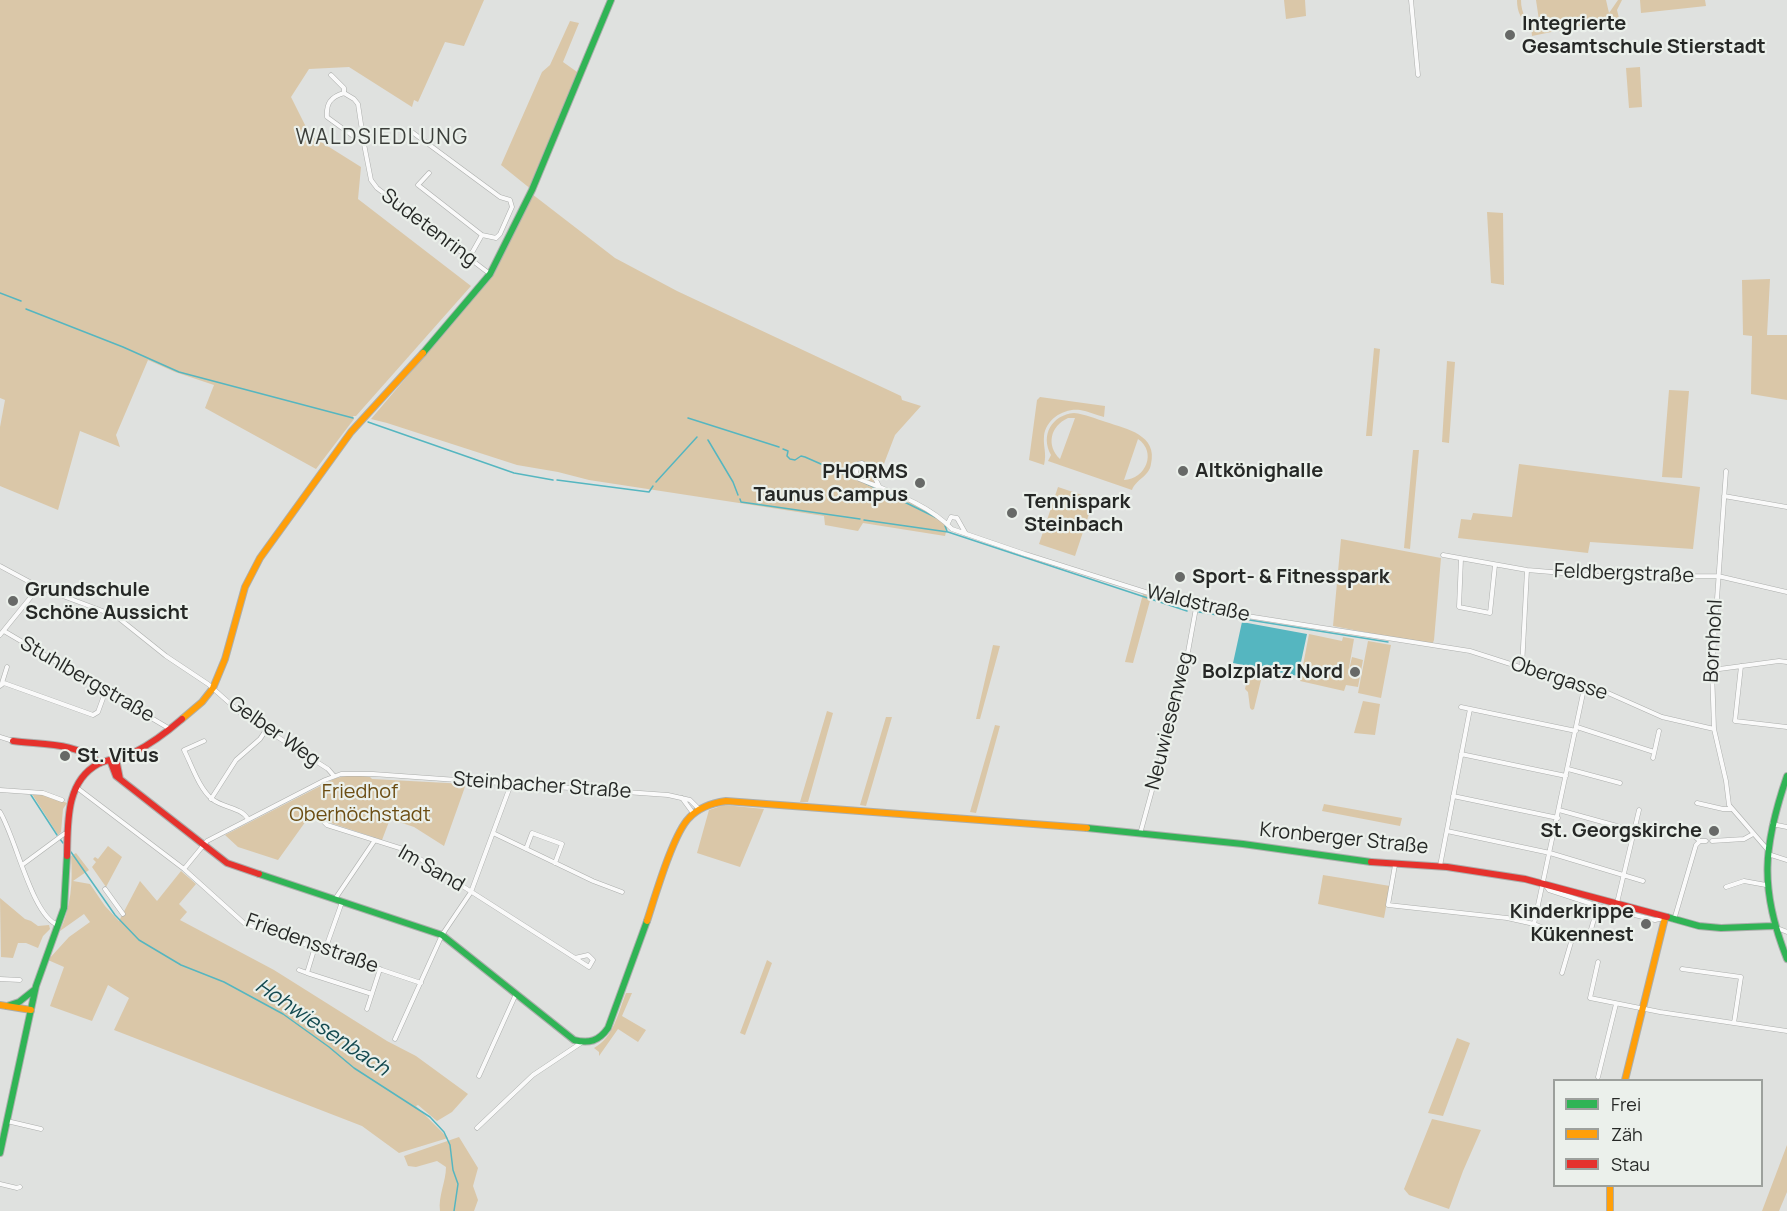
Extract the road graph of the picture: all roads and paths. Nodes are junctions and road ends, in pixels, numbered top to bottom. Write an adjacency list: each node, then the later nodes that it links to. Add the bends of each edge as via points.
1 (611, 0): 11 (street, via 532,190)
2 (1411, 0): 4 (street)
3 (331, 75): 5 (street, Sudetenring)
4 (1418, 75)
5 (344, 93): 7 (street, Sudetenring, via 358,104); 7 (street, via 330,100 327,117)
6 (412, 132): 9 (street, via 512,202 500,234 496,238)
7 (364, 144): 10 (street, Sudetenring, via 371,180 377,188)
8 (429, 173): 9 (street, via 418,185)
9 (482, 235): 10 (street)
10 (469, 258): 11 (street, Sudetenring)
11 (490, 274): 37 (street, via 355,426 260,558 240,601)
12 (1726, 471): 14 (street, Bornhohl)
13 (880, 488): 13 (street, Waldstraße, via 869,466 858,464 859,479); 16 (street, Waldstraße)
14 (1724, 496): 15 (street); 23 (street, Bornhohl)
15 (1787, 507)
16 (948, 523): 17 (street, Waldstraße, via 952,529); 17 (street, Waldstraße, via 951,517 957,518)
17 (966, 534): 26 (street, Waldstraße)
18 (1443, 555): 19 (street, Feldbergstraße)
19 (1461, 559): 20 (street, Feldbergstraße); 20 (street, via 1459,607 1490,613)
20 (1495, 565): 22 (street, Feldbergstraße)
21 (0, 566): 24 (street, Gelber Weg)
22 (1527, 570): 23 (street, Feldbergstraße, via 1615,577); 33 (street)
23 (1718, 576): 25 (street, Feldbergstraße); 34 (street, Bornhohl)
24 (39, 587): 27 (street); 37 (street, Gelber Weg, via 116,616)
25 (1787, 592)
26 (1196, 608): 29 (street, Waldstraße); 80 (street, Neuwiesenweg, via 1184,674)
27 (4, 630): 28 (street); 38 (street, Stuhlbergstraße)
28 (0, 635)
29 (1435, 647): 33 (street, Obergasse, via 1470,651)
30 (1787, 662): 31 (street)
31 (1741, 666): 34 (street); 41 (street, via 1735,721)
32 (7, 667): 36 (street)
33 (1522, 667): 35 (street, Obergasse)
34 (1712, 670): 44 (street, Bornhohl)
35 (1585, 684): 43 (street); 44 (street, Obergasse, via 1656,715)
36 (1, 685): 38 (street, via 93,715 98,712)
37 (213, 688): 42 (street); 45 (street, Gelber Weg)
38 (106, 690): 42 (street, Stuhlbergstraße)
39 (1461, 707): 40 (street)
40 (1470, 709): 43 (street); 51 (street)
41 (1787, 727)
42 (170, 729): 53 (street, via 141,749)
43 (1577, 729): 50 (street); 55 (street)
44 (1714, 729): 67 (street, Bornhohl)
45 (266, 730): 56 (street, Gelber Weg); 64 (street, via 236,760)
46 (1659, 731): 50 (street)
47 (0, 737): 48 (street)
48 (13, 741): 54 (street, via 70,749 92,755)
49 (204, 741): 64 (street, via 184,750)
50 (1654, 752): 52 (street)
51 (1461, 754): 57 (street); 63 (street)
52 (1653, 758)
53 (113, 759): 54 (street); 88 (street, via 113,772)
54 (100, 763): 61 (street, via 87,771)
55 (1568, 769): 57 (street); 59 (street)
56 (334, 776): 60 (street, Steinbacher Straße, via 351,772); 73 (street, Steinbacher Straße)
57 (1566, 776): 68 (street)
58 (1787, 776): 75 (street)
59 (1620, 783)
60 (512, 784): 70 (street, Steinbacher Straße, via 668,795 681,798); 79 (street)
61 (76, 787): 83 (street); 97 (street, Friedensstraße)
62 (0, 790): 65 (street, via 43,793)
63 (1453, 796): 72 (street); 77 (street)
64 (211, 799): 73 (street)
65 (62, 800)
66 (1697, 803): 67 (street)
67 (1731, 808): 81 (street, Bornhohl)
68 (1559, 810): 72 (street); 78 (street)
69 (1640, 810): 78 (street)
70 (696, 811): 80 (street, Kronberger Straße, via 716,802 737,801); 144 (street, via 677,836 608,1028 594,1042)
71 (0, 812): 94 (street)
72 (1558, 818): 91 (street)
73 (248, 819): 88 (street, Steinbacher Straße)
74 (322, 821): 84 (street, Im Sand)
75 (1772, 824): 76 (street); 90 (street)
76 (1787, 827)
77 (1447, 831): 91 (street); 96 (street)
78 (1635, 831): 98 (street)
79 (493, 833): 89 (street); 104 (street)
80 (1140, 834): 95 (street, Kronberger Straße)
81 (1753, 834): 87 (street, via 1744,839); 90 (street, Bornhohl)
82 (1693, 835): 85 (street)
83 (61, 836): 94 (street); 113 (street, via 66,896)
84 (375, 840): 104 (street, Im Sand, via 406,850); 106 (street)
85 (1700, 841): 86 (street); 111 (street)
86 (1706, 841)
87 (1712, 841)
88 (204, 844): 97 (street); 106 (street, via 227,863)
89 (526, 849): 93 (street); 93 (street, via 532,833 562,844)
90 (1767, 852): 92 (street); 101 (street)
91 (1550, 853): 98 (street); 100 (street)
92 (1787, 860)
93 (555, 863): 105 (street)
94 (22, 865): 113 (street, via 44,914)
95 (1395, 865): 96 (street, Kronberger Straße); 112 (street, via 1388,905)
96 (1440, 866): 100 (street, Kronberger Straße)
97 (184, 869): 118 (street, Friedensstraße, via 245,924)
98 (1624, 875): 99 (street); 107 (street)
99 (1643, 881)
100 (1543, 884): 107 (street, Kronberger Straße); 108 (street, Kronberger Straße, via 1549,890); 112 (street)
101 (1767, 885): 102 (street, via 1744,881); 114 (street)
102 (1726, 887)
103 (105, 890): 109 (street)
104 (471, 892): 116 (street); 120 (street, Im Sand)
105 (622, 892)
106 (338, 900): 116 (street); 119 (street)
107 (1617, 903): 110 (street, Kronberger Straße)
108 (1598, 906): 110 (street, Kronberger Straße, via 1655,920); 117 (street)
109 (123, 914)
110 (1665, 918): 111 (street); 139 (street)
111 (1674, 921): 114 (street, via 1721,928)
112 (1534, 924): 127 (street, via 1572,939)
113 (58, 925): 131 (street)
114 (1773, 926): 115 (street); 121 (street)
115 (1787, 932)
116 (442, 935): 130 (street); 133 (street)
117 (1589, 936)
118 (315, 947): 119 (street, Friedensstraße); 126 (street)
119 (325, 950): 123 (street, Friedensstraße)
120 (575, 958)
121 (1787, 959)
122 (1598, 963): 134 (street, via 1590,998)
123 (380, 969): 130 (street, Friedensstraße); 132 (street)
124 (1682, 969): 141 (street, via 1741,977)
125 (299, 970): 126 (street)
126 (307, 973): 132 (street)
127 (1562, 974)
128 (0, 979): 129 (street)
129 (20, 980)
130 (421, 983): 143 (street)
131 (36, 986): 135 (street, via 26,998); 138 (street)
132 (372, 994): 136 (street)
133 (516, 994): 144 (street); 145 (street)
134 (1616, 1004): 139 (street); 146 (street)
135 (6, 1005): 137 (street); 138 (street, via 26,1005)
136 (367, 1009)
137 (21, 1010): 138 (street); 140 (street)
138 (31, 1010): 140 (street)
139 (1642, 1012): 141 (street); 147 (street)
140 (29, 1022): 148 (street)
141 (1734, 1023): 142 (street)
142 (1787, 1030)
143 (395, 1040)
144 (581, 1043): 149 (street, via 533,1074)
145 (479, 1076)
146 (1598, 1077)
147 (1625, 1079)
148 (7, 1121): 150 (street); 151 (street)
149 (477, 1128)
150 (41, 1130)
151 (2, 1138): 152 (street)
152 (0, 1153)
153 (0, 1185): 154 (street)
154 (20, 1187)
155 (1610, 1187): 156 (street)
156 (1610, 1211)

